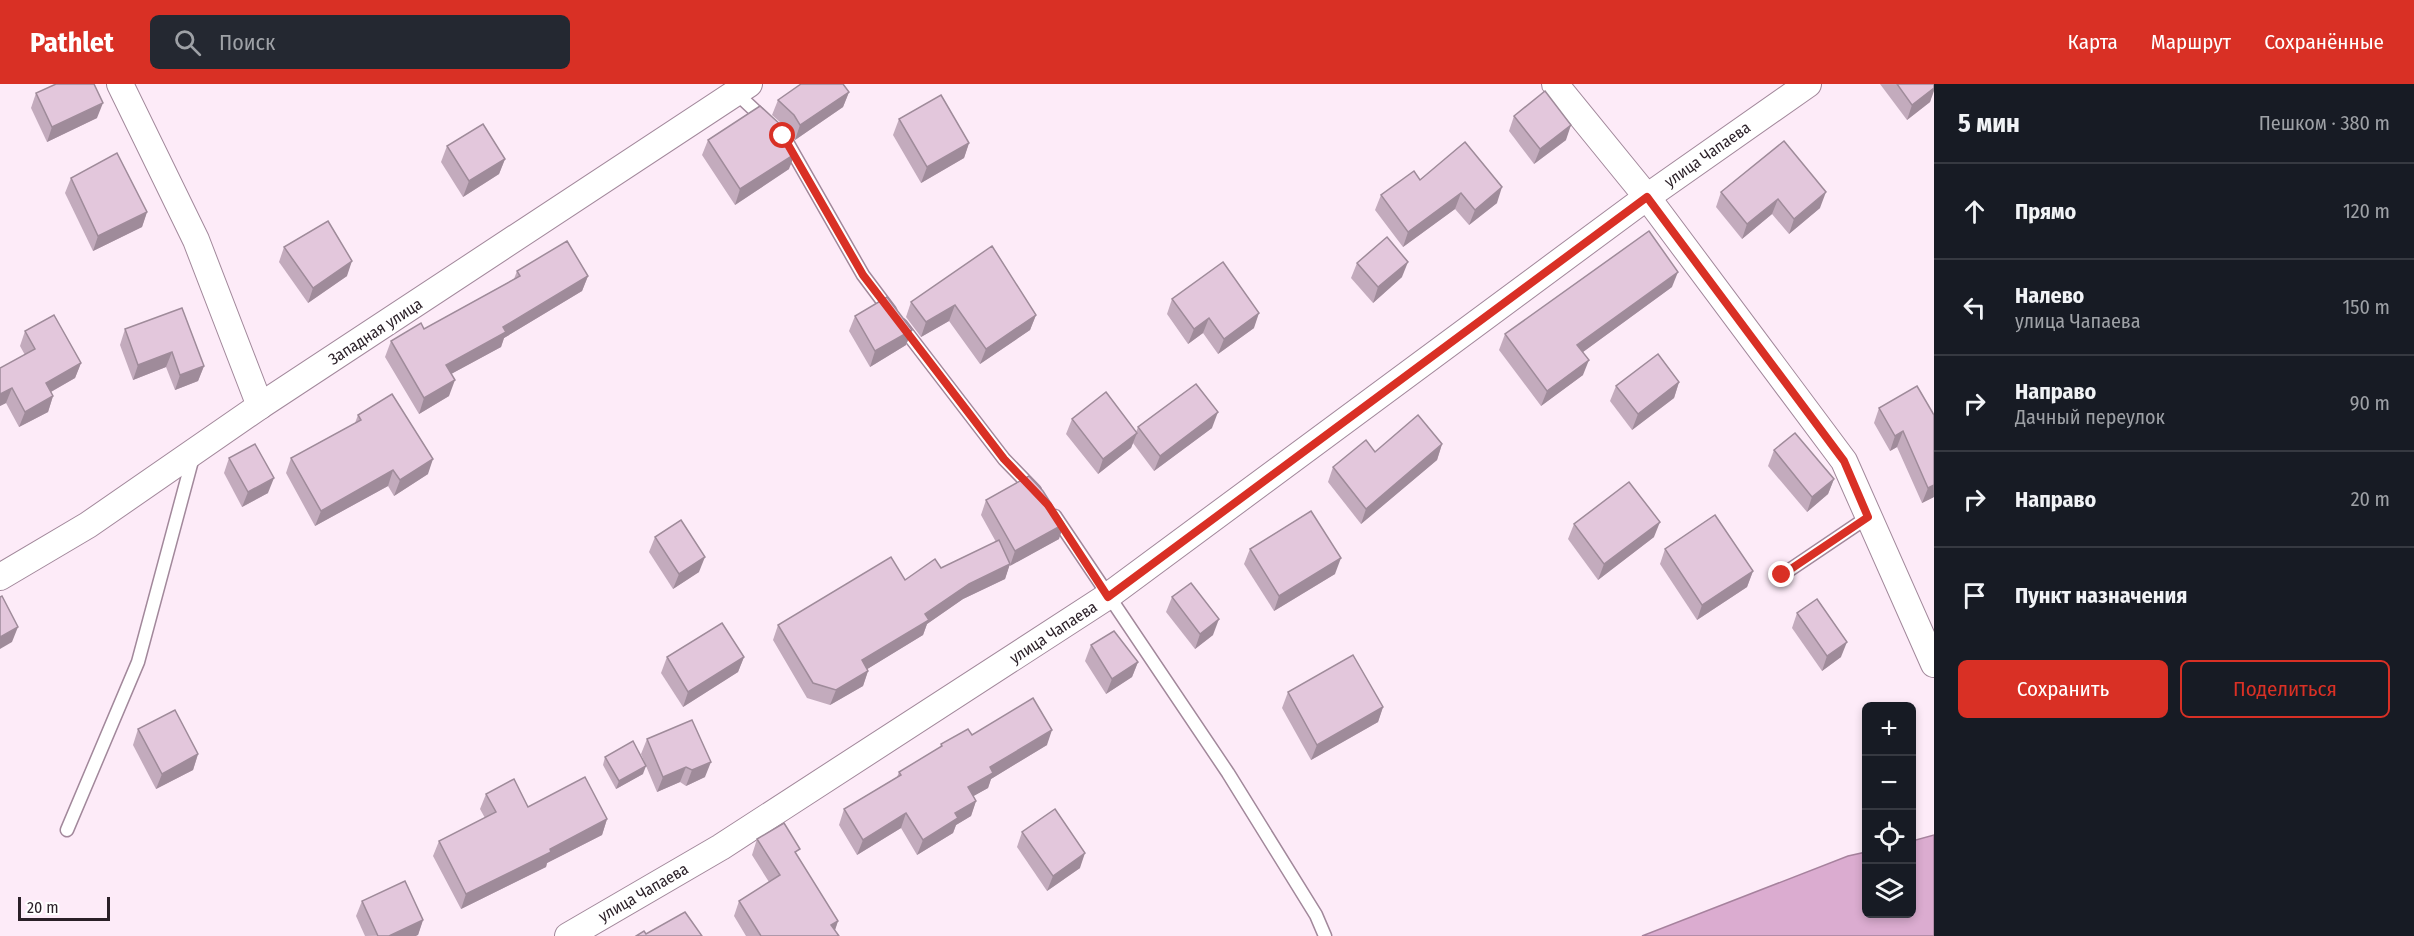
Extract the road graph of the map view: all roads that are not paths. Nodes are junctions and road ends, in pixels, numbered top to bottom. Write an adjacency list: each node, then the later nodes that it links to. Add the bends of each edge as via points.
1 (120, 84): 6 (street, via 195,240)
2 (1554, 84): 5 (street)
3 (1808, 84): 5 (street, улица Чапаева)
4 (738, 87): 6 (street, Западная улица); 11 (lane, via 783,136 863,275 1004,459 1044,501)
5 (1647, 197): 8 (street, via 1844,461); 11 (street, улица Чапаева)
6 (260, 406): 7 (street, Западная улица)
7 (193, 454): 10 (street, Западная улица, via 88,525); 13 (lane, via 138,662)
8 (1868, 517): 9 (lane); 12 (street)
9 (1782, 575)
10 (0, 577)
11 (1108, 597): 14 (street, улица Чапаева, via 721,847); 15 (lane, via 1228,773 1316,915)
12 (1934, 664)
13 (67, 830)
14 (568, 936)
15 (1325, 936)

